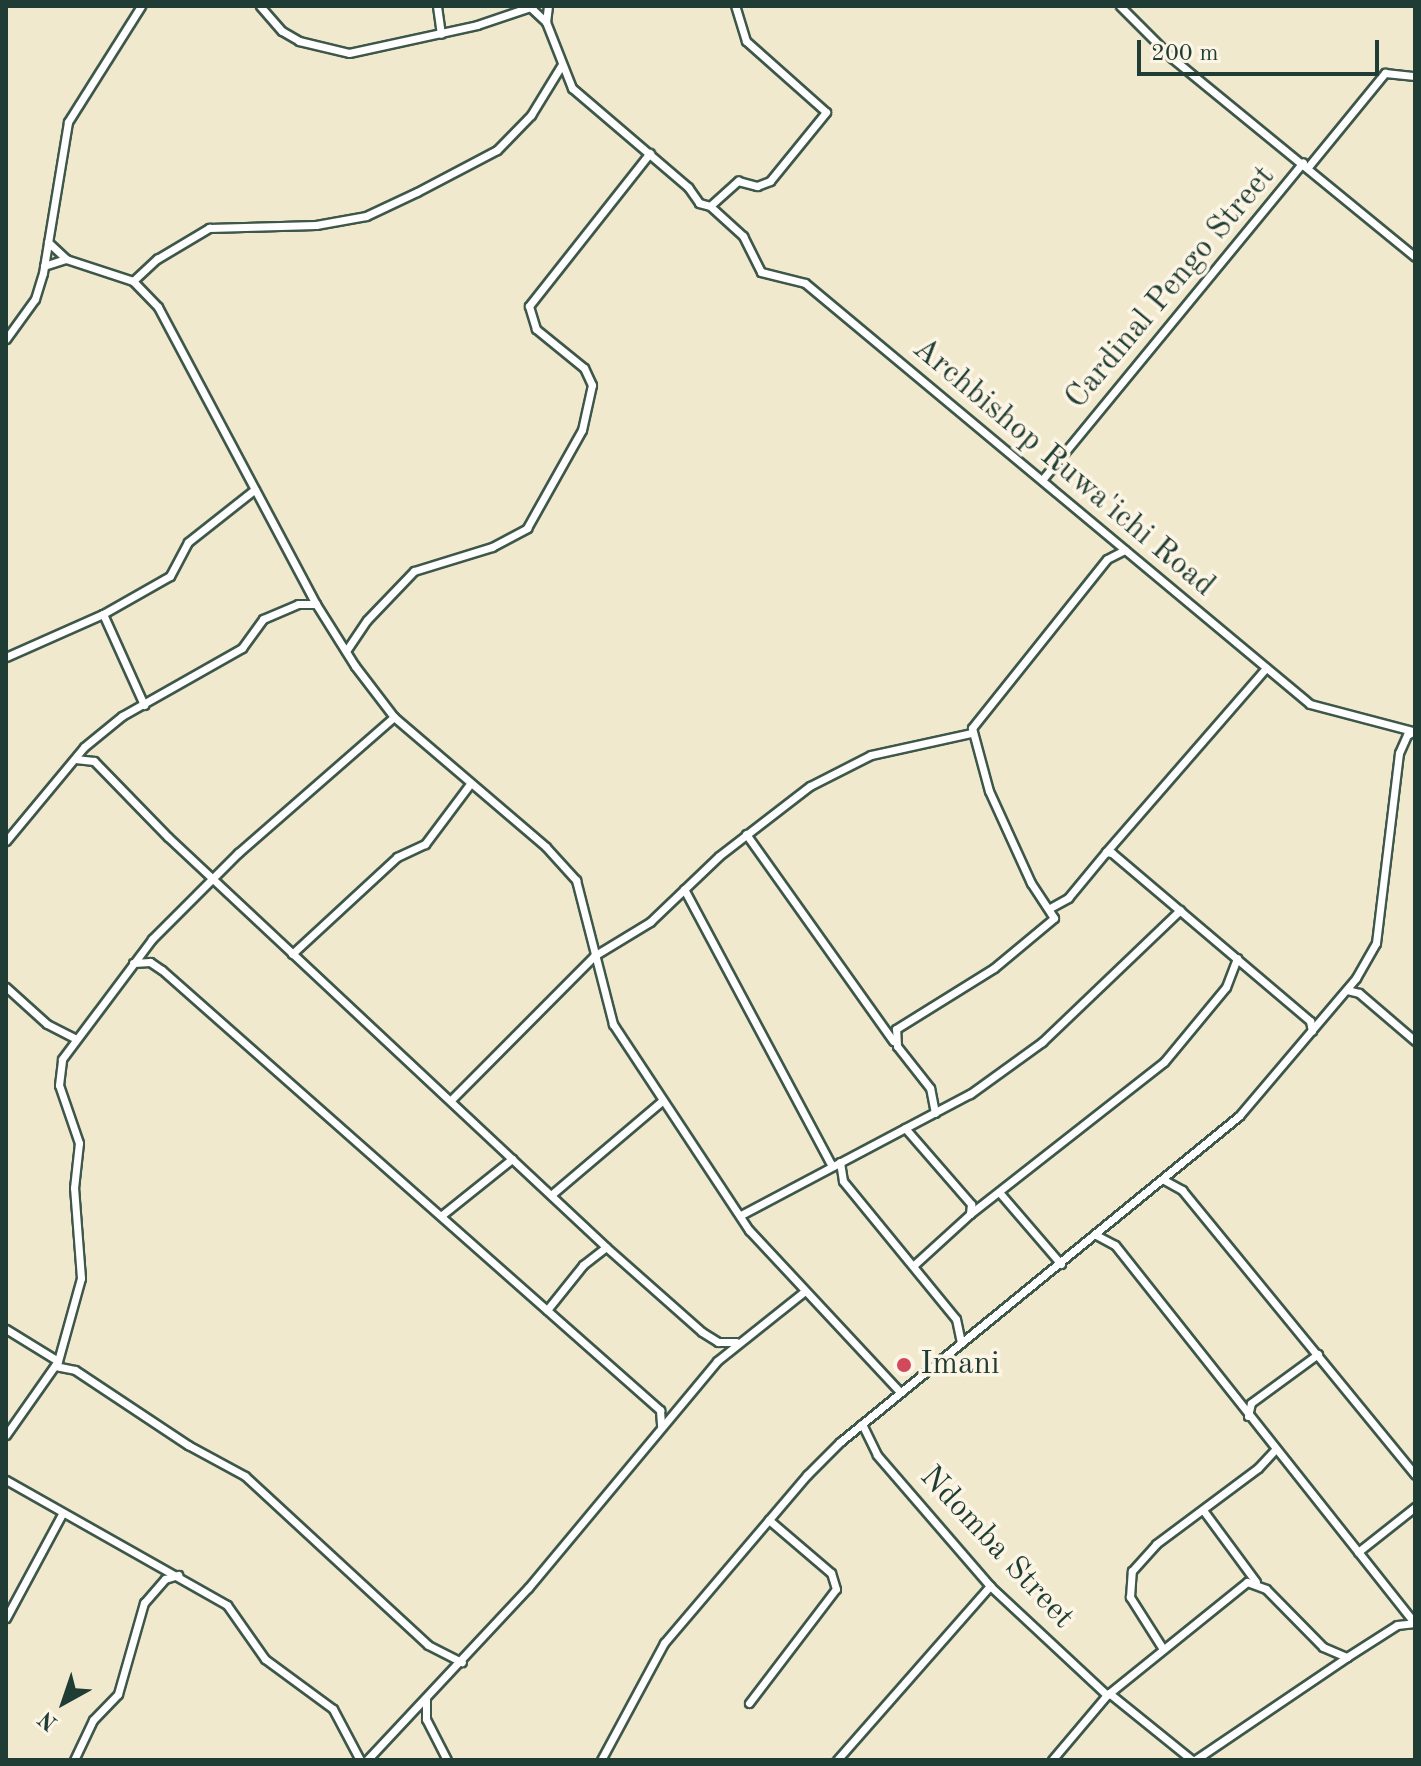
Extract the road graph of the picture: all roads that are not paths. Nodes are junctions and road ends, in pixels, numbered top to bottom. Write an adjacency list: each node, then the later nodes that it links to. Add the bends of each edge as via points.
1 (141, 6): 17 (street, via 68,122)
2 (260, 6): 9 (street, via 282,31 338,52)
3 (437, 6): 9 (street)
4 (531, 6): 8 (street); 9 (street)
5 (548, 6): 8 (street)
6 (735, 6): 16 (street, via 746,41 826,112 770,181 757,186 738,181)
7 (1120, 6): 15 (street, via 1172,58)
8 (546, 22): 10 (street, Archbishop Ruwa'ichi Road)
9 (441, 34)
10 (561, 66): 12 (street, Archbishop Ruwa'ichi Road, via 572,88); 21 (street, via 531,115 497,150 417,192 366,216 316,225 209,228 157,259)
11 (1415, 76): 15 (street, Cardinal Pengo Street, via 1385,73)
12 (650, 153): 13 (street, Archbishop Ruwa'ichi Road); 14 (street)
13 (657, 159): 14 (street); 16 (street, Archbishop Ruwa'ichi Road, via 699,203)
14 (646, 163): 28 (street, via 529,306 536,329 584,368 592,385 582,430 527,528 492,547 414,571 367,620)
15 (1305, 164): 18 (street); 23 (street, Cardinal Pengo Street)
16 (710, 206): 23 (street, Archbishop Ruwa'ichi Road, via 743,236 761,272 805,283)
17 (48, 242): 19 (street); 20 (street)
18 (1415, 257)
19 (66, 259): 20 (street); 21 (street)
20 (44, 266): 22 (street, via 35,299)
21 (133, 281): 24 (street, via 148,293 179,342)
22 (6, 339)
23 (1042, 480): 25 (street, Archbishop Ruwa'ichi Road)
24 (255, 489): 26 (street); 27 (street, via 188,542 170,576)
25 (1125, 550): 30 (street, Archbishop Ruwa'ichi Road); 34 (street, via 1107,559)
26 (316, 604): 28 (street); 31 (street, via 298,604 263,619 242,648)
27 (103, 614): 29 (street); 31 (street)
28 (346, 651): 32 (street)
29 (6, 657)
30 (1266, 668): 33 (street, Archbishop Ruwa'ichi Road, via 1326,711); 39 (street)
31 (144, 705): 35 (street, via 122,716)
32 (394, 717): 36 (street); 40 (street)
33 (1414, 731): 49 (street, via 1399,753 1376,943)
34 (971, 733): 37 (street, via 871,755 836,770); 42 (street, via 1001,817 1031,883)
35 (75, 759): 38 (street); 40 (street, via 94,761)
36 (470, 784): 44 (street, via 425,844 397,857); 45 (street, via 576,880)
37 (746, 834): 41 (street); 53 (street)
38 (6, 841)
39 (1106, 852): 42 (street, via 1068,898); 43 (street, via 1118,856)
40 (213, 878): 44 (street); 47 (street)
41 (684, 889): 45 (street, via 650,922); 60 (street)
42 (1050, 908): 53 (street, via 1054,918 1049,926 994,968 903,1020 896,1029)
43 (1180, 910): 46 (street); 56 (street, via 1042,1042)
44 (292, 954): 54 (street)
45 (594, 956): 54 (street); 55 (street, via 613,1024)
46 (1237, 958): 50 (street, via 1310,1021); 62 (street, via 1226,987 1164,1062)
47 (128, 965): 51 (street); 65 (street, via 139,961 162,970)
48 (6, 987): 51 (street, via 47,1024)
49 (1347, 990): 50 (street); 52 (street, via 1359,993)
50 (1312, 1031): 61 (street, via 1262,1095)
51 (75, 1038): 79 (street, via 59,1070 79,1143 74,1188 81,1278)
52 (1415, 1041)
53 (897, 1046): 56 (street, via 930,1088)
54 (451, 1100): 58 (street)
55 (662, 1101): 63 (street); 66 (street)
56 (935, 1113): 57 (street)
57 (905, 1128): 59 (street); 64 (street, via 967,1199)
58 (512, 1159): 63 (street); 65 (street)
59 (840, 1162): 60 (street); 69 (street, via 843,1181)
60 (832, 1166): 66 (street)
61 (1164, 1180): 67 (street); 77 (street, via 1182,1190)
62 (999, 1192): 64 (street); 70 (street)
63 (551, 1195): 68 (street)
64 (970, 1214): 69 (street)
65 (442, 1215): 72 (street)
66 (741, 1215): 71 (street)
67 (1096, 1235): 70 (street); 83 (street, via 1115,1245)
68 (606, 1247): 72 (street, via 583,1265); 74 (street)
69 (915, 1264): 76 (street, via 956,1319)
70 (1061, 1264): 76 (street)
71 (805, 1291): 75 (street); 80 (street)
72 (547, 1310): 81 (street)
73 (6, 1329): 79 (street)
74 (718, 1342): 75 (street); 78 (street)
75 (736, 1342): 78 (street)
76 (961, 1342): 80 (street)
77 (1318, 1354): 83 (street, via 1251,1403); 88 (street)
78 (717, 1361): 82 (street)
79 (56, 1363): 86 (street); 104 (street, via 245,1476 428,1645)
80 (900, 1392): 84 (street)
81 (660, 1410): 82 (street); 85 (street)
82 (674, 1411): 85 (street)
83 (1248, 1416): 87 (street)
84 (862, 1424): 93 (street, via 807,1475); 97 (street, Ndomba Street, via 877,1455)
85 (661, 1426): 104 (street)
86 (6, 1435)
87 (1275, 1450): 91 (street); 94 (street)
88 (1415, 1475)
89 (6, 1480): 92 (street)
90 (1415, 1507): 94 (street)
91 (1203, 1510): 96 (street); 102 (street, via 1156,1544 1132,1571 1130,1597)
92 (62, 1514): 95 (street); 99 (street)
93 (769, 1520): 107 (street, via 831,1573 836,1589); 112 (street, via 664,1643)
94 (1358, 1552): 98 (street)
95 (178, 1575): 108 (street, via 165,1579 144,1603 118,1694 93,1720); 109 (street, via 227,1605 265,1659 333,1709)
96 (1256, 1582): 102 (street, via 1238,1587); 103 (street, via 1323,1647)
97 (990, 1586): 105 (street, Ndomba Street); 113 (street)
98 (1401, 1605): 100 (street); 101 (street)
99 (6, 1618)
100 (1415, 1622): 101 (street)
101 (1397, 1625): 103 (street)
102 (1163, 1649): 105 (street)
103 (1347, 1657): 115 (street)
104 (462, 1662): 106 (street)
105 (1108, 1694): 114 (street); 115 (street, Ndomba Street)
106 (426, 1699): 110 (street); 111 (street, via 426,1719)
107 (749, 1703)
108 (74, 1760)
109 (360, 1760)
110 (367, 1760)
111 (447, 1760)
112 (601, 1760)
113 (837, 1760)
114 (1052, 1760)
115 (1193, 1760)

